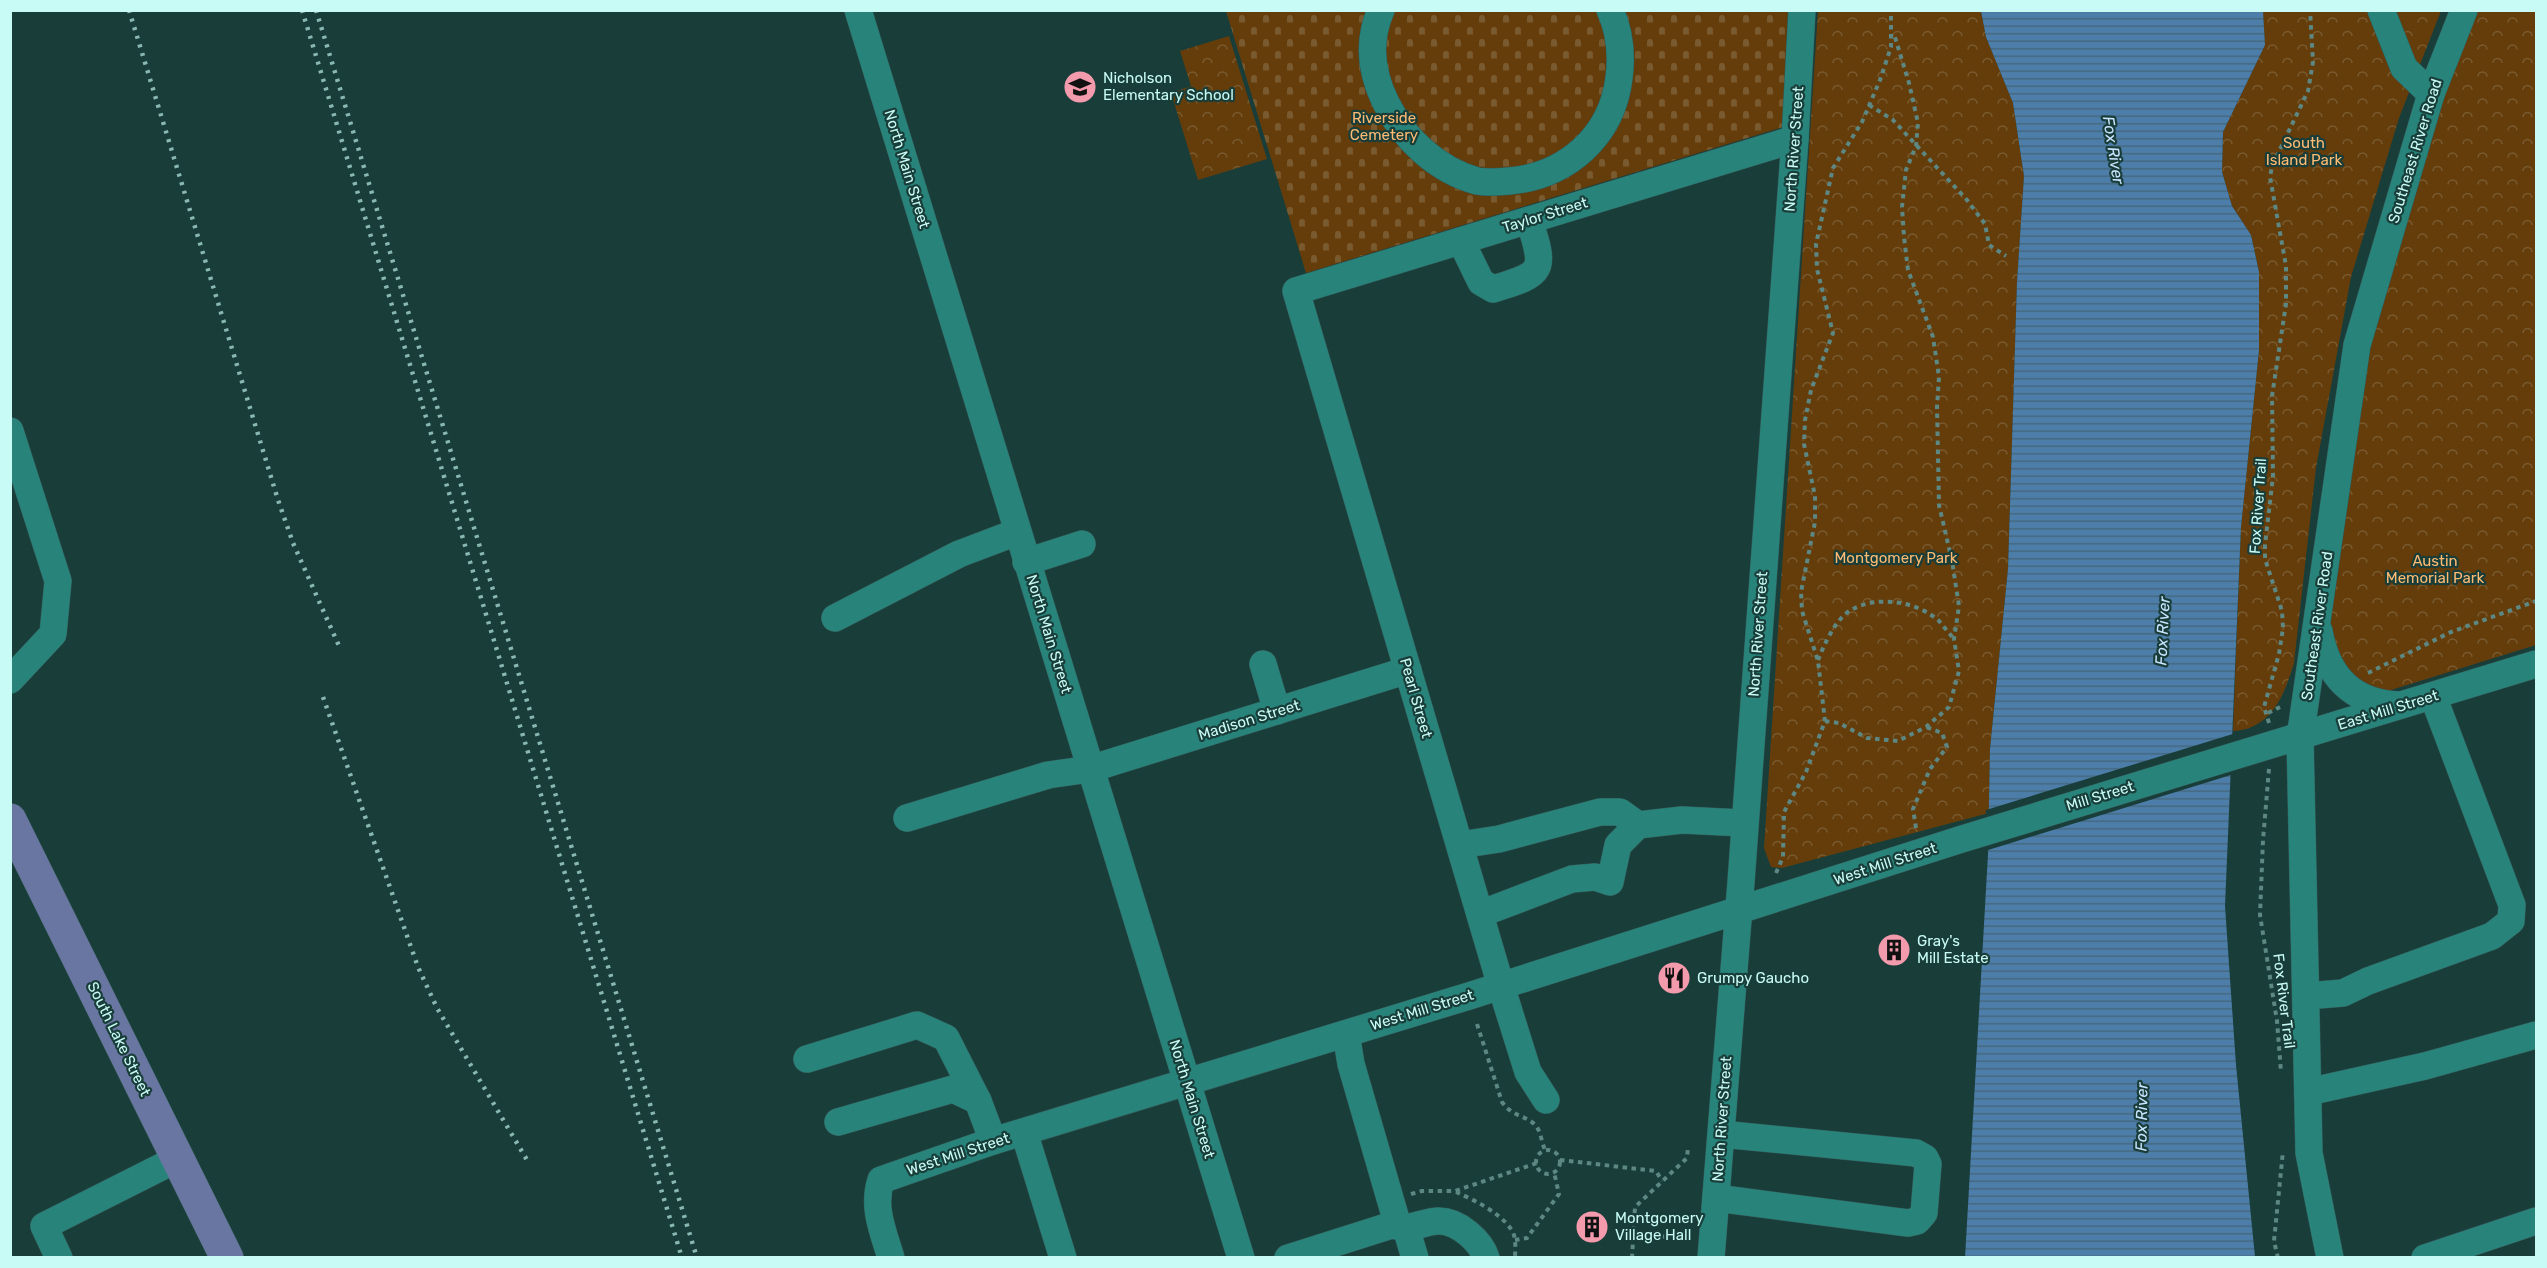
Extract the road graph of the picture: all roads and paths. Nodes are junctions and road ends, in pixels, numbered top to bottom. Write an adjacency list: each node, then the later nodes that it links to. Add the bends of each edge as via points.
1 (858, 10): 19 (street, North Main Street)
2 (1381, 10): 3 (street, via 1372,39 1372,63 1378,86 1400,128 1416,146 1462,176 1498,182 1542,176 1566,164 1584,150 1598,131 1610,112 1621,63)
3 (1611, 10)
4 (1802, 10): 12 (street, North River Street)
5 (1891, 10): 9 (path)
6 (2310, 10): 36 (path, Fox River Trail, via 2313,62 2308,91 2270,177 2286,266 2286,304 2272,396 2273,476 2265,560 2282,611 2283,628 2265,701)
7 (2381, 10): 10 (street, via 2404,68)
8 (2464, 10): 10 (street, Southeast River Road)
9 (1892, 28): 11 (path, via 1891,46); 13 (path, via 1914,103)
10 (2431, 94): 24 (street, Southeast River Road, via 2357,345)
11 (1869, 105): 13 (path, via 1893,120); 26 (path, via 1833,168 1816,244 1817,269 1833,333 1811,390 1805,420 1804,444 1815,496 1815,522 1801,592 1802,610)
12 (1795, 139): 14 (street, Taylor Street); 45 (street, North River Street)
13 (1916, 146): 16 (path, via 1985,224 1989,244); 25 (path, via 1906,170 1904,237 1908,270 1933,337 1939,377 1939,505 1959,606)
14 (1529, 220): 15 (street, Taylor Street); 15 (street, via 1540,252 1537,268 1525,280 1493,289 1481,282)
15 (1461, 241): 17 (street, Taylor Street)
16 (2006, 256)
17 (1296, 291): 29 (street, Pearl Street)
18 (10, 431): 30 (street, via 58,581 53,634)
19 (1017, 532): 21 (street, North Main Street); 23 (street, via 959,554)
20 (1082, 544): 21 (street)
21 (1026, 562): 42 (street, North Main Street)
22 (2536, 601): 31 (path, via 2451,632)
23 (835, 618)
24 (2317, 622): 31 (street, via 2328,664); 32 (street, Southeast River Road)
25 (1954, 639): 26 (path, via 1937,619 1909,605 1882,600 1850,610 1828,637); 38 (path, via 1959,670 1949,707)
26 (1818, 661): 37 (path)
27 (1263, 664): 35 (street)
28 (2536, 664): 33 (street, East Mill Street)
29 (1408, 670): 35 (street, Madison Street); 49 (street, Pearl Street)
30 (10, 680)
31 (2342, 682): 34 (street, via 2367,701)
32 (2307, 692): 36 (path); 39 (street, Southeast River Road)
33 (2433, 696): 34 (street, East Mill Street); 54 (street, via 2512,905 2511,921 2492,936 2343,993)
34 (2403, 706): 39 (street, East Mill Street)
35 (1277, 711): 42 (street, Madison Street)
36 (2268, 713): 40 (path, Fox River Trail)
37 (1825, 721): 38 (path, via 1839,723 1867,738 1898,741); 50 (path, via 1806,772 1784,812 1783,857)
38 (1926, 727): 47 (path, via 1942,733 1947,747 1930,769 1913,809)
39 (2300, 738): 40 (street, East Mill Street); 54 (street, Southeast River Road)
40 (2271, 746): 41 (street, East Mill Street); 59 (path, Fox River Trail, via 2260,915)
41 (2238, 754): 48 (street, Mill Street)
42 (1089, 769): 43 (street, Madison Street, via 1048,775); 60 (street, North Main Street)
43 (906, 819)
44 (10, 820): 71 (main road, South Lake Street)
45 (1743, 823): 46 (street, via 1682,820); 51 (street, North River Street)
46 (1638, 825): 49 (street, via 1620,812 1600,812 1499,839); 52 (street, via 1618,845 1610,882 1596,877 1572,879)
47 (1916, 829)
48 (1962, 839): 51 (street, West Mill Street)
49 (1460, 845): 52 (street, Pearl Street)
50 (1776, 873)
51 (1737, 911): 53 (street, West Mill Street); 66 (street, North River Street)
52 (1480, 915): 53 (street, Pearl Street)
53 (1501, 986): 56 (street, West Mill Street); 62 (street, Pearl Street, via 1528,1072)
54 (2306, 996): 61 (street, Southeast River Road)
55 (1477, 1024): 70 (path, via 1502,1102 1509,1112 1531,1121)
56 (1347, 1034): 60 (street, West Mill Street); 78 (street, via 1351,1064)
57 (2536, 1035): 61 (street, via 2425,1066)
58 (807, 1059): 63 (street, via 917,1025 946,1038)
59 (2282, 1080)
60 (1187, 1083): 65 (street, West Mill Street); 89 (street, North Main Street)
61 (2308, 1092): 97 (street, Southeast River Road, via 2309,1153)
62 (1546, 1100)
63 (978, 1101): 64 (street, via 953,1089); 67 (street)
64 (838, 1122)
65 (1024, 1132): 67 (street, West Mill Street); 88 (street)
66 (1721, 1134): 77 (street, North River Street); 77 (street, via 1916,1153 1928,1164 1927,1184 1924,1213 1917,1221 1908,1223)
67 (993, 1141): 87 (street, West Mill Street, via 881,1180 876,1206)
68 (1688, 1147): 75 (path, via 1687,1158)
69 (2283, 1149): 96 (path, via 2274,1241)
70 (1545, 1150): 72 (path, via 1554,1151); 73 (path)
71 (179, 1158): 85 (street, via 44,1226); 86 (main road, South Lake Street)
72 (1560, 1160): 74 (path); 75 (path, via 1656,1171)
73 (1537, 1163): 74 (path, via 1543,1172); 76 (path)
74 (1554, 1172): 84 (path, via 1559,1194 1527,1239)
75 (1662, 1181): 82 (path, via 1635,1206)
76 (1455, 1191): 78 (path, via 1422,1191); 84 (path, via 1494,1214 1512,1230)
77 (1716, 1198): 95 (street, North River Street)
78 (1390, 1199): 80 (street)
79 (2536, 1221): 98 (street)
80 (1402, 1227): 90 (street, via 1392,1225); 91 (street); 92 (street, via 1440,1221 1461,1228)
81 (1627, 1233): 82 (path)
82 (1633, 1233): 83 (path); 94 (path)
83 (1667, 1237)
84 (1515, 1240): 93 (path)
85 (59, 1257)
86 (227, 1257)
87 (891, 1257)
88 (1063, 1257)
89 (1241, 1257)
90 (1288, 1257)
91 (1415, 1257)
92 (1486, 1257)
93 (1515, 1257)
94 (1632, 1257)
95 (1711, 1257)
96 (2278, 1257)
97 (2330, 1257)
98 (2425, 1257)

